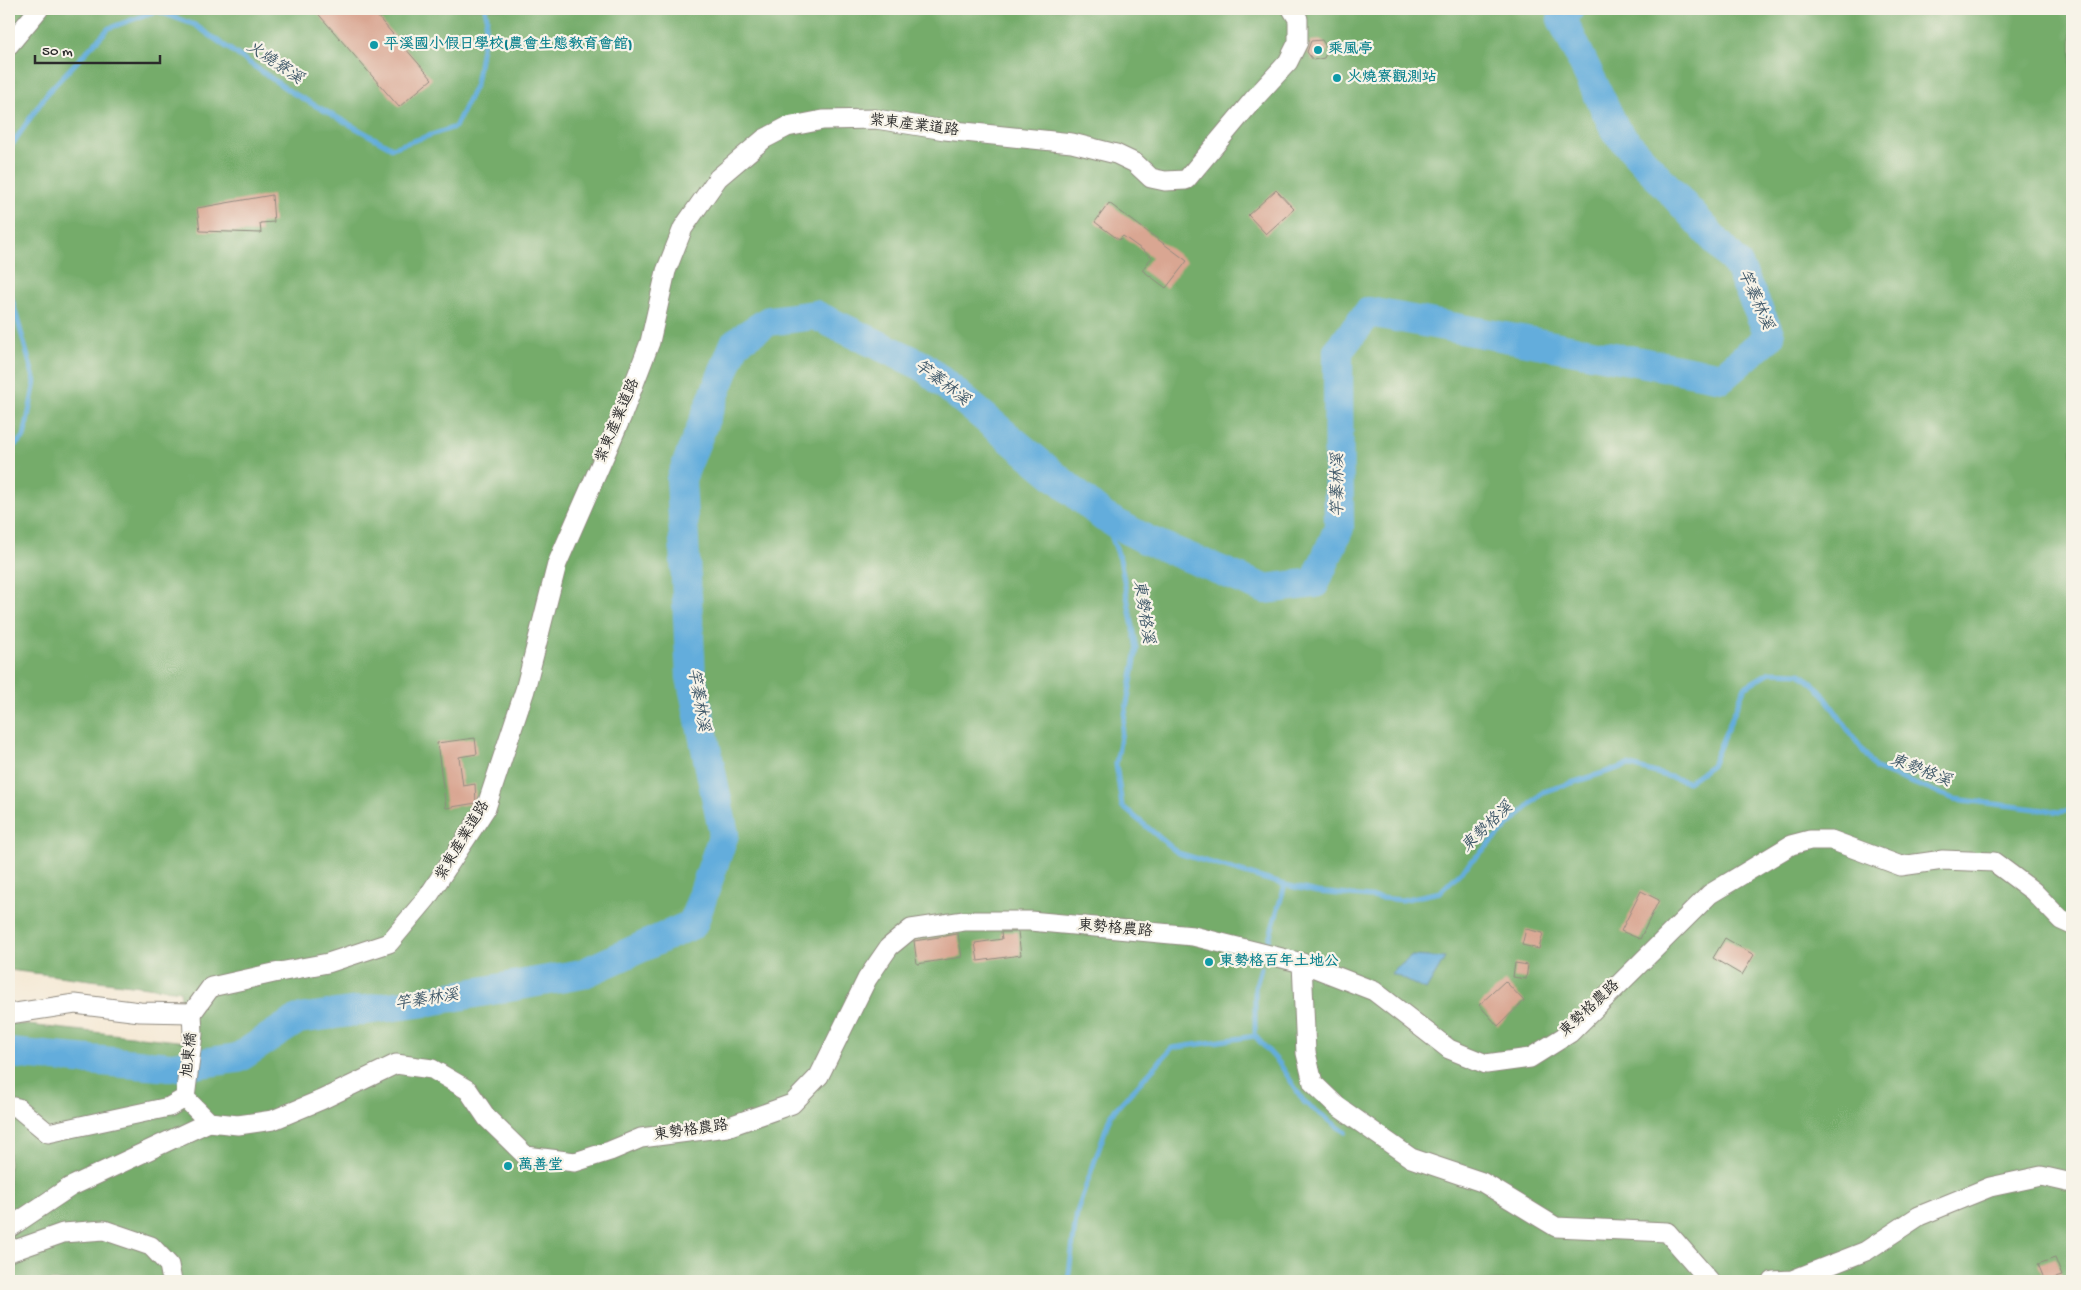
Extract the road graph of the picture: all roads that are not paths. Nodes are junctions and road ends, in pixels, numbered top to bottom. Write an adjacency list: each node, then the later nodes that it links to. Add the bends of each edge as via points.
1 (39, 9): 3 (street)
2 (1292, 9): 6 (street, 紫東產業道路, via 1298,19 1298,42 1288,62 1186,180 1165,182 1151,178 1135,163 1116,154 1072,143 945,130 876,119 823,120 787,127 764,139 718,178 683,228 666,271 650,342 621,418 557,564 525,690 486,808 428,898 389,943 328,964 274,972 211,987)
3 (9, 45)
4 (2072, 925): 5 (street, 東勢格農路, via 2061,920 2034,891 1994,862 1943,860 1901,866 1830,840 1810,840 1791,845 1710,894 1570,1032 1530,1058 1486,1064 1449,1049 1374,991)
5 (1302, 963): 10 (street, 東勢格農路, via 1193,936 1030,921 964,921 910,929 889,947 866,979 819,1076 792,1104 728,1128 641,1138 575,1162 526,1156 487,1118 468,1090 432,1069 396,1064 274,1120 238,1125); 15 (street, via 1309,1068 1313,1083 1337,1106 1411,1158 1482,1182 1556,1226 1667,1232)
6 (192, 1012): 7 (street, via 140,1012 75,1004); 8 (street, 旭東橋, via 193,1034)
7 (9, 1014)
8 (185, 1098): 9 (street, via 169,1107 48,1133 18,1108); 10 (street)
9 (9, 1106)
10 (209, 1122): 12 (street, via 70,1187)
11 (2072, 1183): 16 (street, via 2041,1176 1990,1187 1919,1216 1866,1251 1792,1280)
12 (9, 1228)
13 (9, 1246): 14 (street, via 12,1250 63,1233 104,1230 151,1246 169,1265)
14 (172, 1281)
15 (1710, 1281)
16 (1778, 1281)

